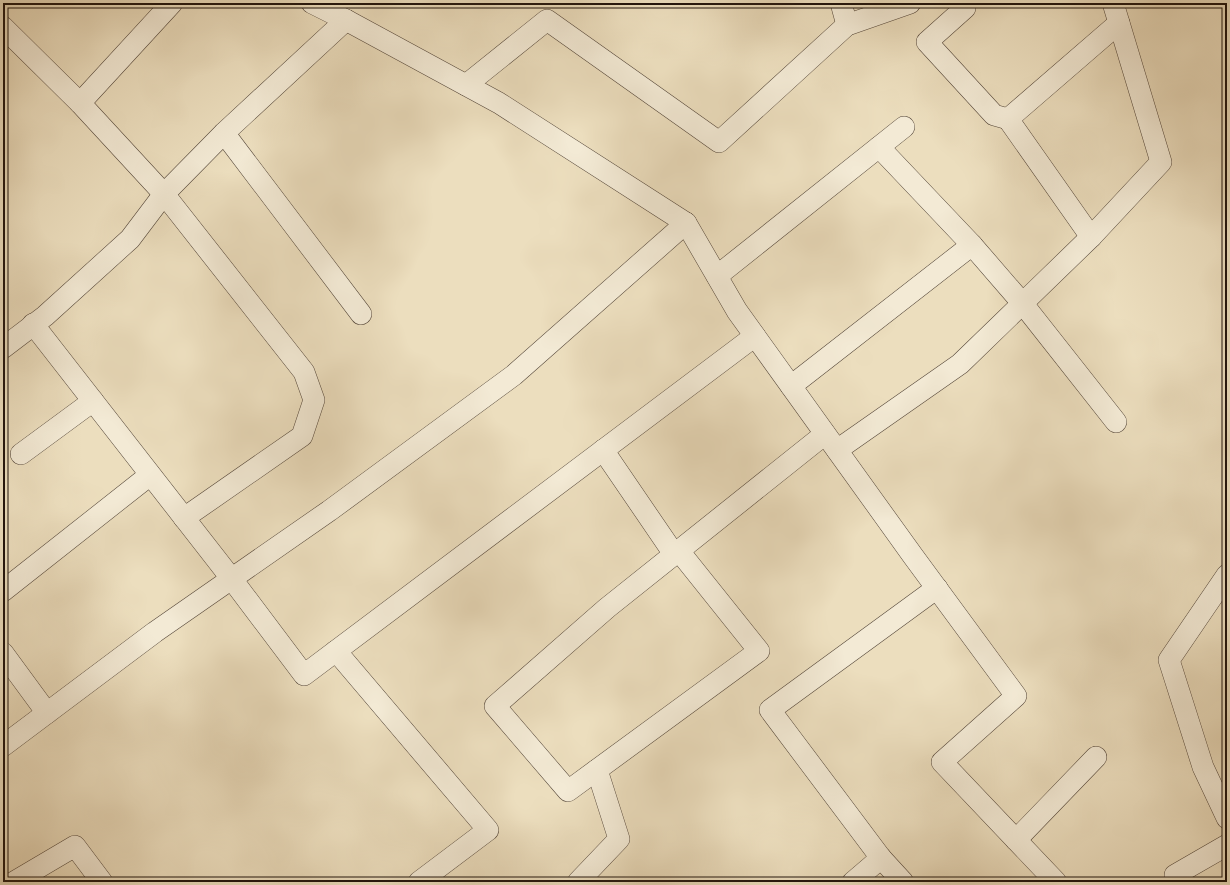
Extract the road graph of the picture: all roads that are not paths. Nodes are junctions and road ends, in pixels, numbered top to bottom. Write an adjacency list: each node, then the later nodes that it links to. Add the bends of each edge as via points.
1 (172, 3): 12 (street)
2 (312, 3): 7 (street)
3 (841, 3): 9 (street)
4 (910, 3): 9 (street)
5 (964, 3): 13 (street, via 965,8 926,42 994,115)
6 (1113, 3): 8 (street)
7 (346, 20): 11 (street); 15 (street)
8 (1119, 23): 13 (street); 19 (street, via 1161,162)
9 (847, 25): 11 (street, via 718,142 547,20)
10 (3, 27): 12 (street)
11 (466, 85): 18 (street)
12 (80, 103): 17 (street)
13 (1008, 118): 19 (street)
14 (904, 128): 16 (street)
15 (224, 133): 17 (street); 23 (street)
16 (879, 148): 20 (street); 21 (street)
17 (164, 194): 24 (street, via 130,239 45,316); 34 (street, via 304,372 314,400 302,436)
18 (686, 223): 21 (street); 37 (street, via 514,375)
19 (1091, 237): 22 (street)
20 (972, 245): 22 (street); 27 (street)
21 (717, 276): 25 (street)
22 (1023, 304): 29 (street); 30 (street, via 960,364)
23 (361, 314)
24 (32, 324): 26 (street); 28 (street)
25 (755, 336): 27 (street); 31 (street)
26 (3, 348)
27 (791, 386): 30 (street)
28 (92, 401): 32 (street); 33 (street)
29 (1116, 422)
30 (831, 442): 35 (street); 38 (street)
31 (603, 450): 35 (street); 40 (street)
32 (21, 454)
33 (150, 475): 34 (street); 39 (street)
34 (184, 518): 37 (street)
35 (676, 553): 45 (street, via 759,651); 45 (street, via 607,608 495,706 568,791)
36 (1227, 575): 46 (street, via 1169,660 1203,767)
37 (232, 578): 40 (street, via 304,675); 42 (street)
38 (937, 588): 47 (street, via 1016,696 942,762); 49 (street, via 770,710)
39 (3, 592)
40 (336, 651): 52 (street, via 488,830)
41 (3, 653): 42 (street)
42 (47, 713): 43 (street)
43 (3, 746)
44 (1096, 756): 47 (street)
45 (597, 770): 53 (street, via 619,839)
46 (1227, 818)
47 (1016, 840): 56 (street)
48 (1227, 845): 57 (street, via 1175,875)
49 (882, 858): 54 (street); 55 (street)
50 (14, 882): 51 (street, via 75,846)
51 (102, 882)
52 (419, 882)
53 (578, 882)
54 (853, 882)
55 (903, 882)
56 (1056, 882)
57 (1175, 882)

